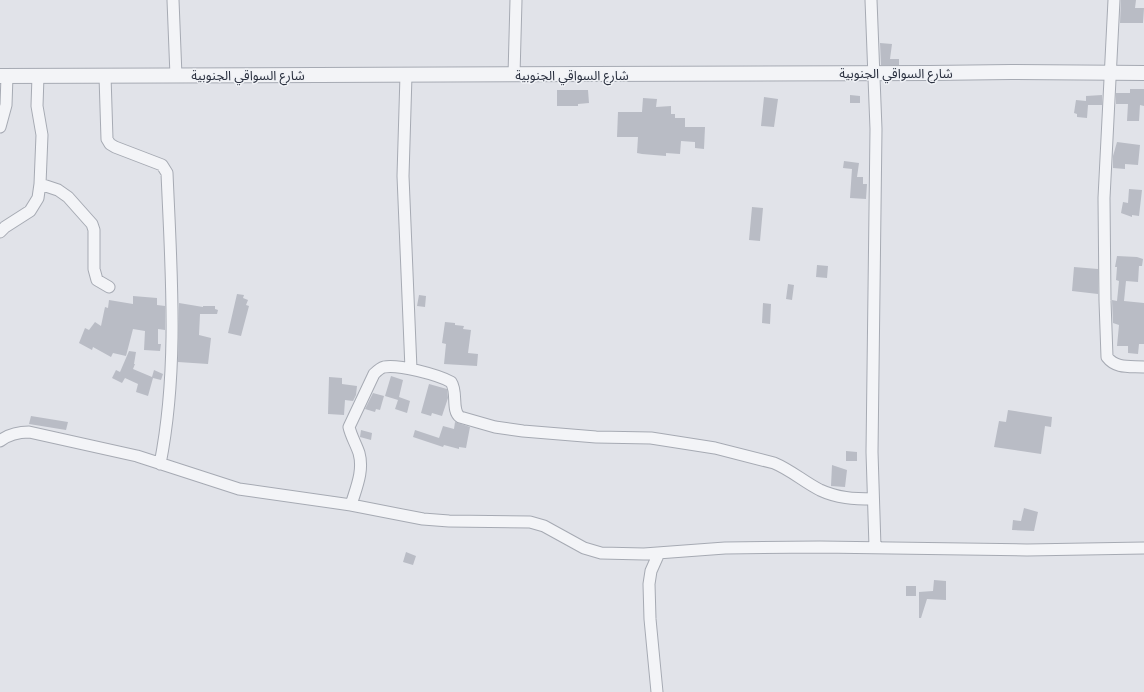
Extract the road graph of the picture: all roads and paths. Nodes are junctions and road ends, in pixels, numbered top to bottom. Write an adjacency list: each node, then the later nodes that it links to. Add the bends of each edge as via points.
1 (173, 0): 13 (street)
2 (516, 0): 9 (street)
3 (871, 0): 5 (street)
4 (1114, 0): 6 (street)
5 (874, 73): 6 (street, شارع السواقي الجنوبية); 9 (street, شارع السواقي الجنوبية); 22 (street, via 876,168)
6 (1111, 73): 7 (street, شارع السواقي الجنوبية); 18 (street, via 1104,198 1107,357 1112,364)
7 (1144, 73)
8 (406, 75): 9 (street, شارع السواقي الجنوبية); 13 (street, شارع السواقي الجنوبية); 19 (street, via 403,176)
9 (514, 75)
10 (3, 76): 11 (street, شارع السواقي الجنوبية); 14 (street, via 6,105)
11 (38, 76): 12 (street, شارع السواقي الجنوبية); 15 (street, via 37,106 42,134)
12 (105, 76): 13 (street, شارع السواقي الجنوبية); 21 (street, via 107,139 110,144 162,165 167,173 172,368 166,437)
13 (176, 76)
14 (0, 127)
15 (40, 184): 16 (street, via 38,198 30,211); 17 (street, via 68,196 92,224 94,270 97,280)
16 (0, 232)
17 (109, 287)
18 (1144, 367)
19 (412, 369): 22 (street, via 451,382 456,413 460,417 495,427 596,437 651,438 715,448 778,465 839,497); 23 (street, via 383,367 370,380 349,427 361,466)
20 (0, 441): 21 (street, via 18,432 29,432 137,456)
21 (160, 464): 23 (street, via 239,488)
22 (873, 499): 24 (street)
23 (351, 505): 26 (street, via 449,521 530,522 544,526 592,551 610,554)
24 (875, 548): 25 (street); 26 (street, via 725,548)
25 (1144, 548)
26 (659, 553): 27 (street, via 651,571 649,584)
27 (657, 692)

